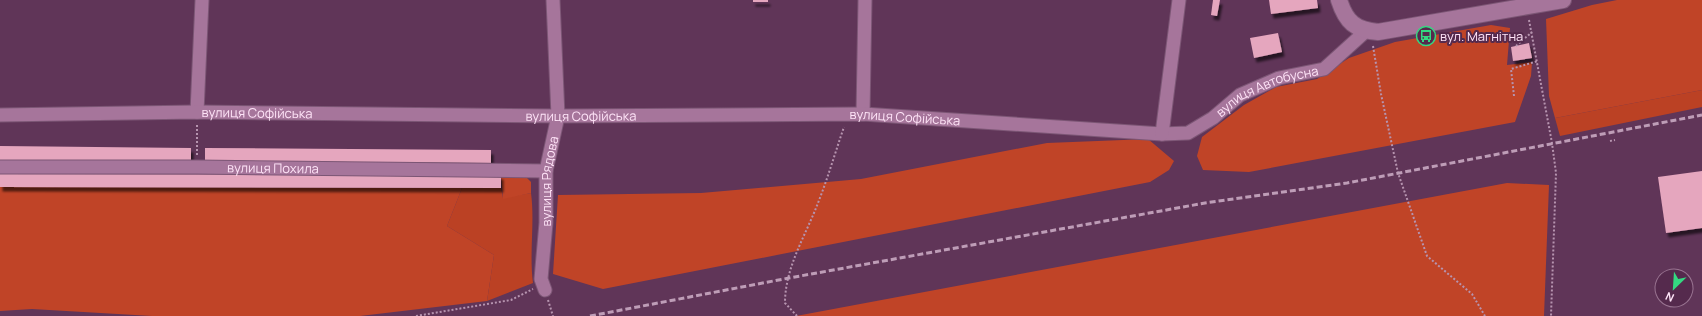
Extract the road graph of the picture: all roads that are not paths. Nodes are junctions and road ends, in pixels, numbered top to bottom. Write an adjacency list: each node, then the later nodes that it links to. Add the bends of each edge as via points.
1 (202, 0): 8 (street)
2 (553, 0): 11 (street, вулиця Рядова)
3 (865, 0): 9 (street)
4 (1179, 0): 12 (street)
5 (1339, 0): 7 (street, via 1346,17)
6 (1563, 0): 7 (street, via 1378,32)
7 (1360, 28): 12 (street, вулиця Автобусна, via 1324,69 1279,78 1240,95 1213,118 1188,133)
8 (198, 112): 10 (street, вулиця Софійська); 11 (street, вулиця Софійська)
9 (856, 114): 11 (street, вулиця Софійська); 12 (street, вулиця Софійська)
10 (0, 115)
11 (558, 116): 14 (street, вулиця Рядова)
12 (1162, 134)
13 (0, 167): 14 (street, вулиця Похила, via 197,166)
14 (546, 172): 15 (street, вулиця Рядова)
15 (543, 284)

